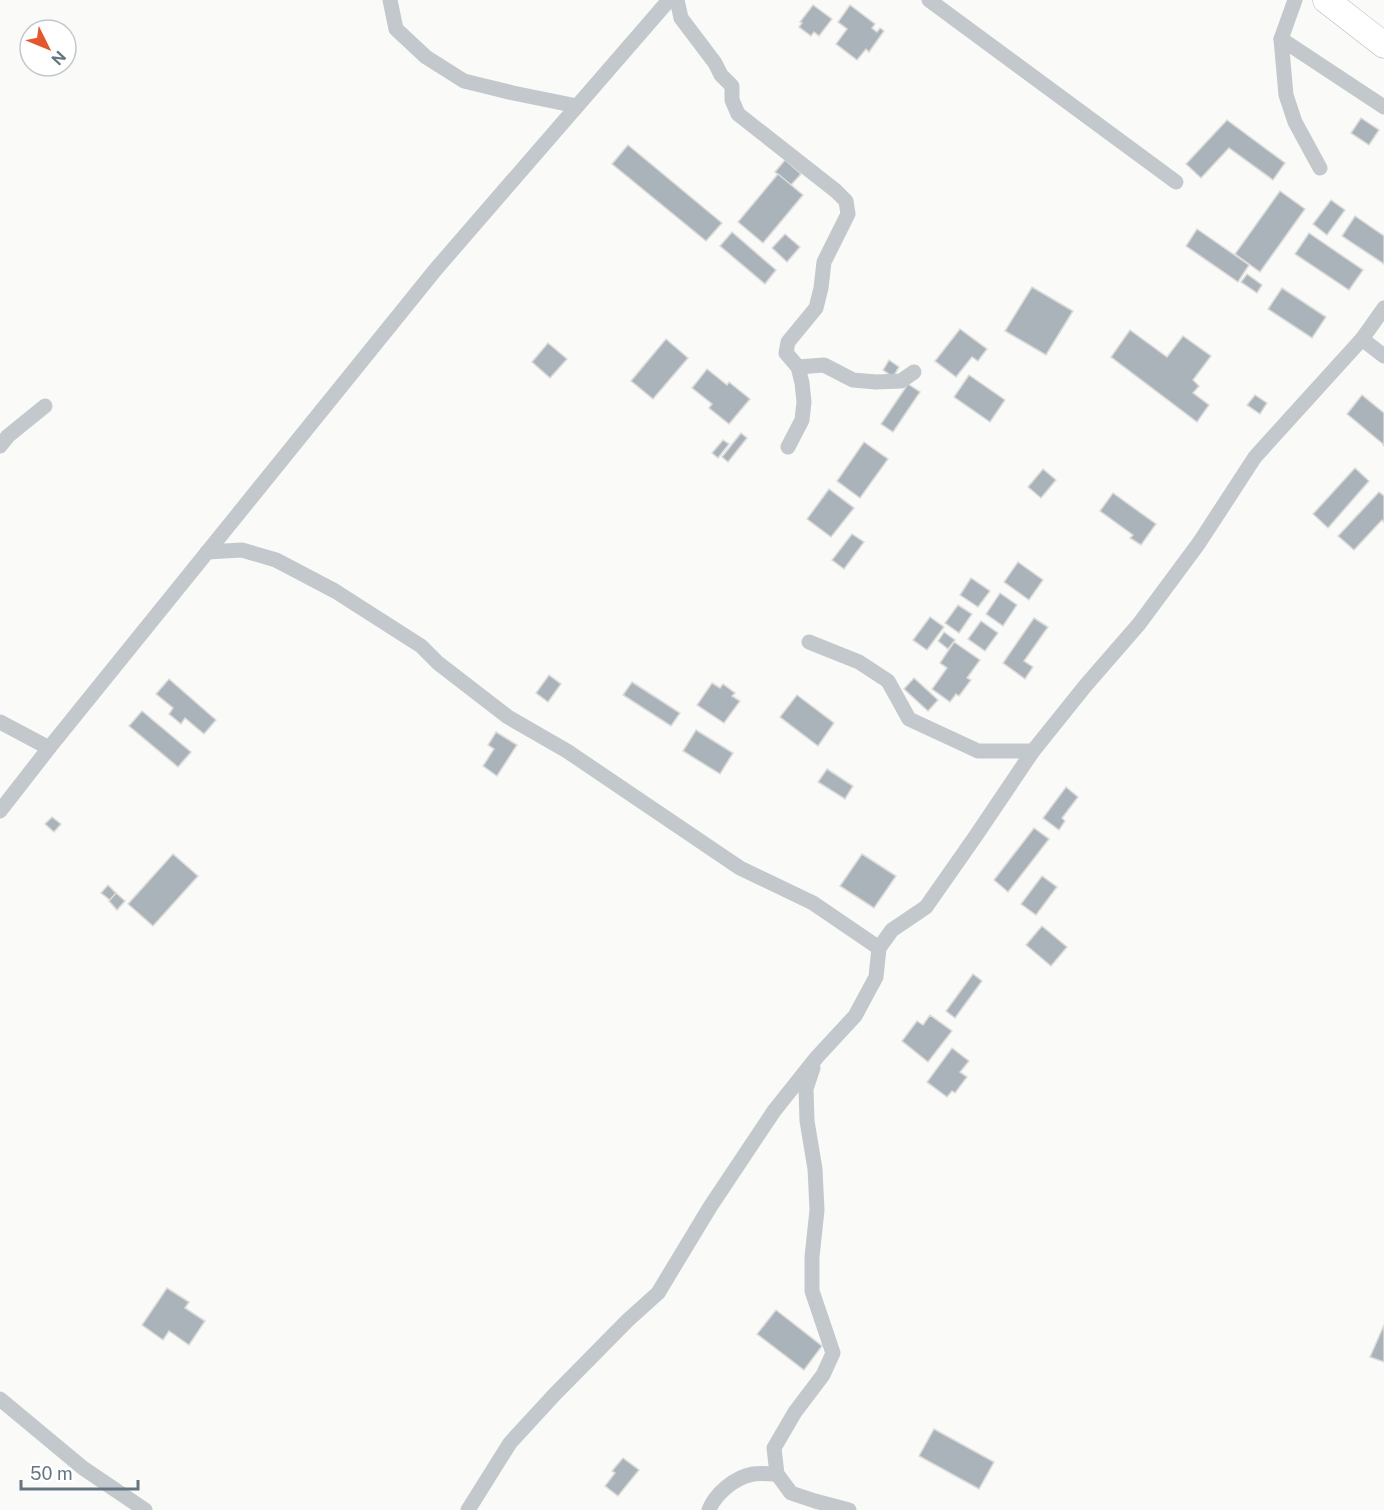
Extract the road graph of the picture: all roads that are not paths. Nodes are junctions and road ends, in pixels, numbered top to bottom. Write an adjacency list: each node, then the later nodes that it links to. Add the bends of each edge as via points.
1 (390, 0): 9 (street, via 396,29 426,57 464,81)
2 (669, 0): 9 (street)
3 (677, 0): 16 (street, via 681,18 732,86 738,114 846,201 848,214 824,262 816,308 788,342 786,353)
4 (929, 0): 12 (street)
5 (1296, 0): 7 (street)
6 (1326, 0): 8 (highway)
7 (1281, 39): 10 (street); 11 (street, via 1286,95 1295,122)
8 (1384, 45)
9 (577, 106): 21 (street, via 436,269)
10 (1384, 107)
11 (1320, 168)
12 (1176, 182)
13 (1384, 308): 14 (street)
14 (1362, 339): 15 (street); 25 (street, via 1255,457 1199,543 1138,624)
15 (1384, 356)
16 (798, 367): 17 (street, via 824,365 854,380 876,382 901,381); 20 (street, via 804,402 802,420)
17 (914, 372)
18 (45, 406): 19 (street)
19 (0, 446)
20 (788, 447)
21 (207, 552): 24 (street); 27 (street, via 242,550 276,560 335,591 421,646 508,717 740,868 813,903)
22 (809, 642): 25 (street, via 859,662 888,681 909,719 978,751)
23 (0, 722): 24 (street)
24 (49, 748): 26 (street)
25 (1033, 751): 27 (street, via 926,907 892,930)
26 (0, 811)
27 (879, 948): 28 (street, via 876,977 855,1016)
28 (817, 1057): 30 (street, via 806,1089 817,1210 812,1291 833,1353 774,1448); 32 (street, via 774,1111 658,1293 510,1443)
29 (0, 1399): 31 (street, via 83,1468)
30 (777, 1474): 33 (street, via 752,1474 728,1485); 34 (street, via 791,1493)
31 (145, 1510)
32 (468, 1510)
33 (709, 1510)
34 (849, 1510)

